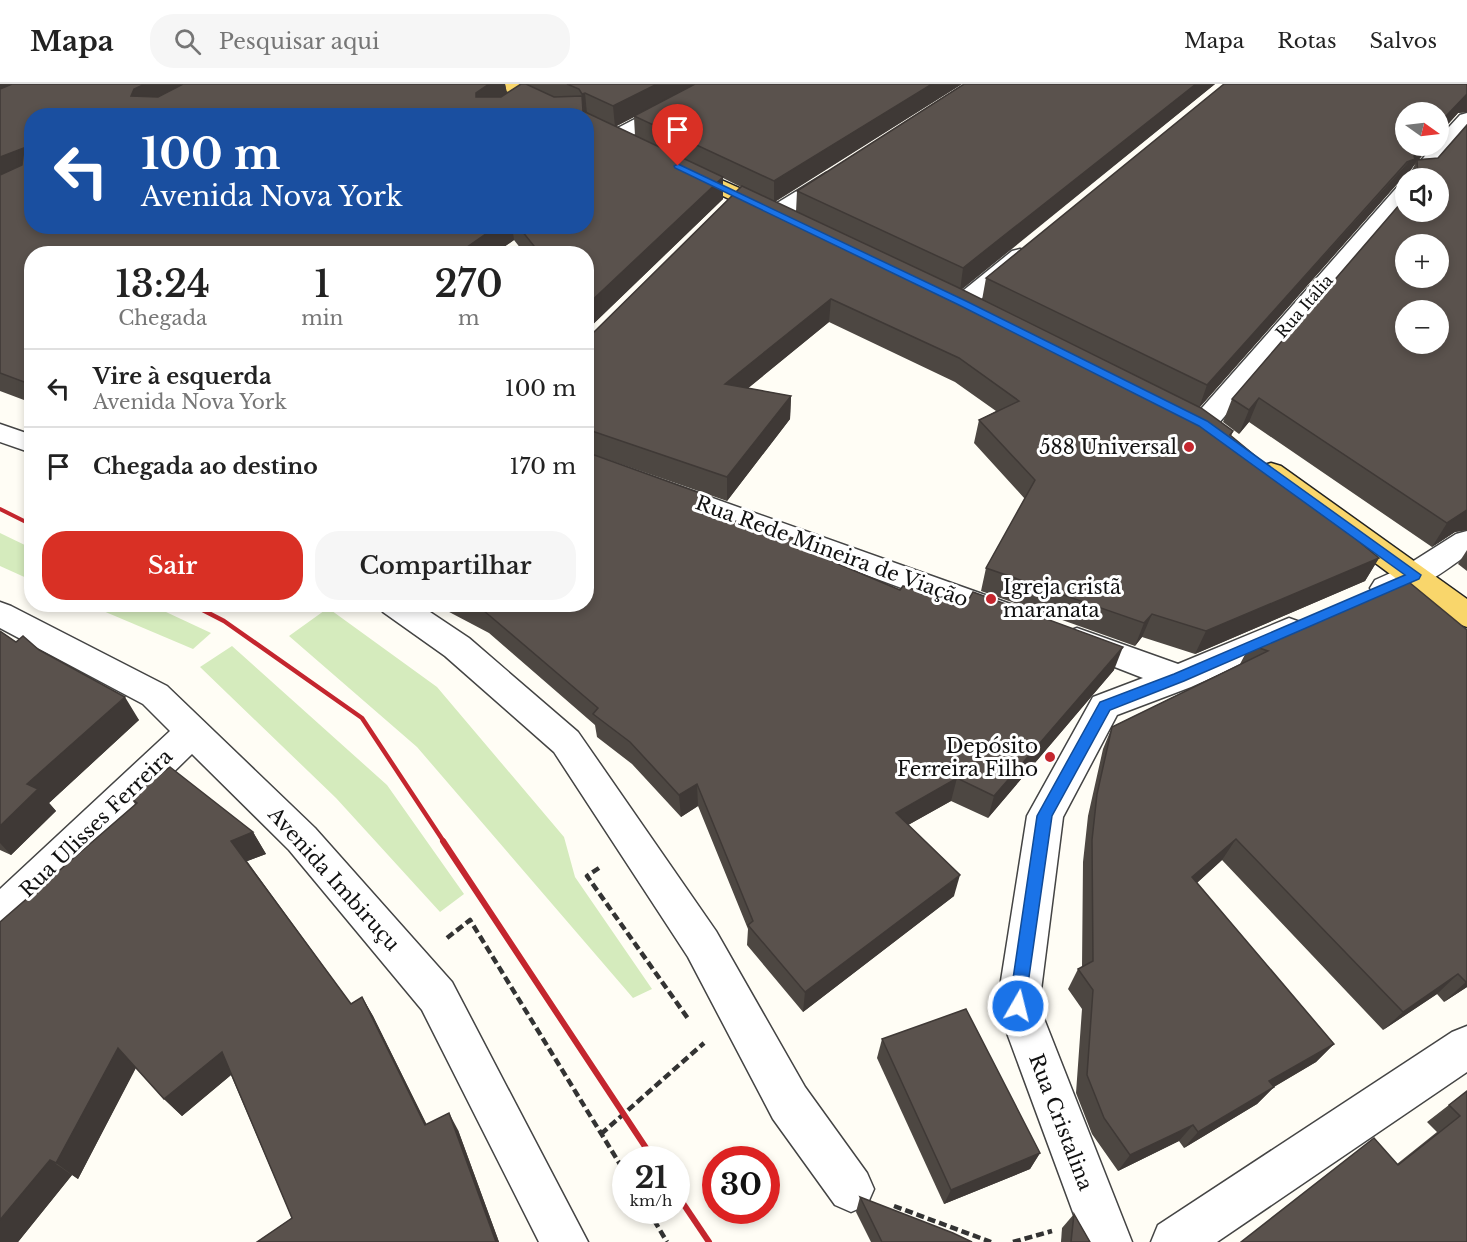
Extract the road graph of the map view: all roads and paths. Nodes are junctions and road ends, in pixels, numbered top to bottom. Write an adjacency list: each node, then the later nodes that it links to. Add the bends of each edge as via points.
1 (506, 84): 3 (main road)
2 (716, 84): 8 (street)
3 (519, 88): 4 (street); 5 (main road)
4 (507, 104)
5 (558, 108)
6 (1467, 119): 10 (street)
7 (594, 126): 8 (main road)
8 (617, 136): 12 (main road, via 731,205)
9 (854, 164): 12 (street)
10 (1424, 168)
11 (1395, 202): 15 (street, Rua Itália)
12 (787, 218)
13 (1036, 243): 14 (street)
14 (962, 303)
15 (1202, 425)
16 (24, 428): 17 (street)
17 (13, 438)
18 (1248, 456): 21 (main road)
19 (594, 465): 25 (street, Rua Rede Mineira de Viação)
20 (1467, 542): 21 (street, Rua Cristalina)
21 (1415, 575): 24 (main road); 25 (street, Rua Cristalina)
22 (406, 612): 33 (street, via 457,647 566,742 702,944 789,1103)
23 (0, 614): 26 (street, Avenida Imbiruçu, via 155,695)
24 (1467, 615)
25 (1179, 678): 38 (street, Rua Cristalina, via 1105,706 1045,816 1018,1006)
26 (193, 731): 27 (street, Rua Ulisses Ferreira); 28 (street, Avenida Imbiruçu, via 302,839)
27 (0, 915)
28 (412, 966): 31 (path, via 470,920); 35 (street, Avenida Imbiruçu, via 437,996)
29 (704, 1043): 31 (path)
30 (1467, 1047): 39 (street)
31 (601, 1134): 32 (path)
32 (612, 1152)
33 (851, 1189): 37 (path)
34 (656, 1224): 36 (path)
35 (564, 1242)
36 (667, 1242)
37 (991, 1242)
38 (1108, 1242)
39 (1175, 1242)

